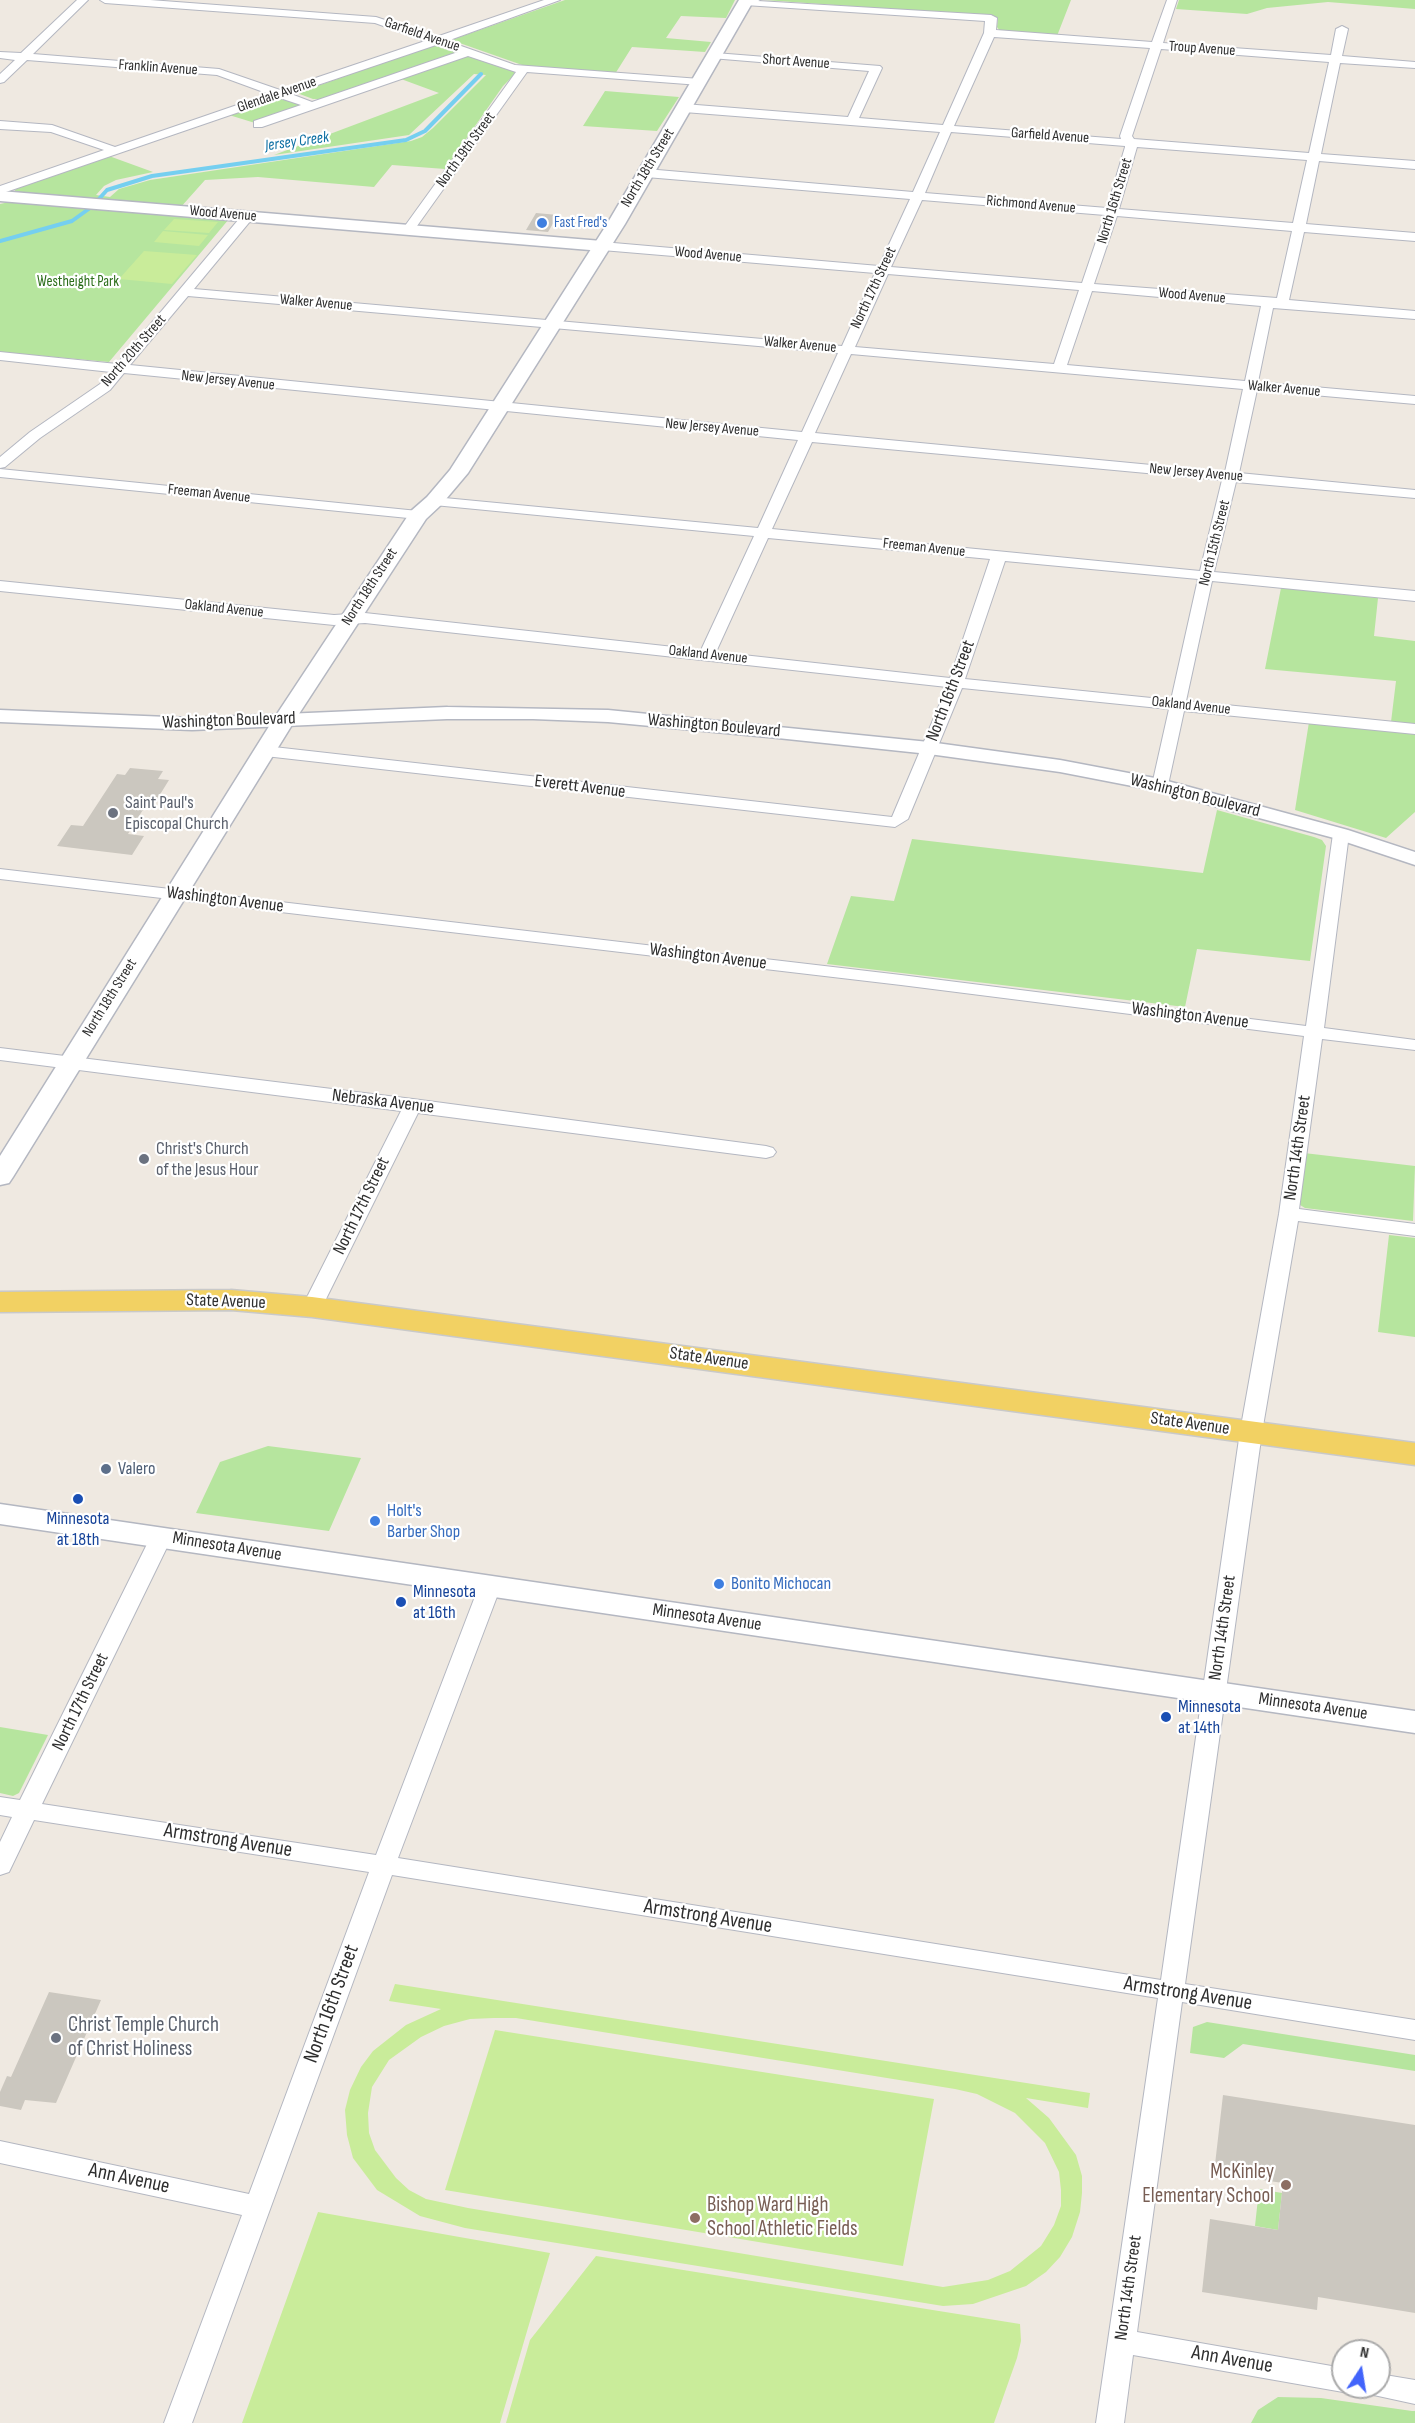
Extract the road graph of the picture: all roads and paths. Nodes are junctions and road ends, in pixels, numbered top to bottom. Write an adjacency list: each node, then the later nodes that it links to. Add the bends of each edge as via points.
1 (82, 0): 13 (street)
2 (105, 0): 8 (street, Garfield Avenue, via 376,20)
3 (555, 0): 8 (street, Glendale Avenue)
4 (1172, 0): 9 (street, North 16th Street)
5 (747, 1): 7 (street, North 17th Street, via 991,18); 12 (main road, North 18th Street)
6 (1342, 29): 14 (street, North 15th Street)
7 (990, 33): 9 (street, Troup Avenue); 25 (street, North 17th Street)
8 (436, 40): 10 (street, Garfield Avenue); 19 (street, Glendale Avenue)
9 (1156, 46): 14 (street, Troup Avenue); 26 (street, North 16th Street, via 1126,136)
10 (469, 51): 16 (street, Garfield Avenue); 20 (street, Glendale Avenue)
11 (0, 55): 13 (street, Franklin Avenue)
12 (715, 56): 18 (main road, North 18th Street); 22 (street, Short Avenue, via 876,68)
13 (22, 57): 17 (street); 19 (street, Franklin Avenue, via 219,72)
14 (1336, 59): 15 (street, Troup Avenue); 28 (street, North 15th Street)
15 (1415, 65)
16 (523, 70): 18 (street, Garfield Avenue); 38 (street, North 19th Street)
17 (0, 80)
18 (700, 82): 21 (main road, North 18th Street)
19 (281, 93): 20 (street, Franklin Avenue); 27 (street, Glendale Avenue)
20 (311, 105): 23 (street, Glendale Avenue)
21 (684, 108): 22 (street, Garfield Avenue); 30 (main road, North 18th Street)
22 (852, 121): 25 (street, Garfield Avenue)
23 (258, 124)
24 (0, 125): 27 (street, via 51,129)
25 (946, 128): 26 (street, Garfield Avenue); 32 (street, North 17th Street)
26 (1128, 141): 28 (street, Garfield Avenue); 35 (street, North 16th Street, via 1131,147)
27 (114, 150): 31 (street, Glendale Avenue)
28 (1314, 157): 29 (street, Garfield Avenue); 37 (street, North 15th Street)
29 (1415, 165)
30 (646, 173): 32 (street, Richmond Avenue); 40 (main road, North 18th Street)
31 (0, 190)
32 (917, 196): 35 (street, Richmond Avenue); 41 (street, North 17th Street)
33 (8, 197): 34 (street); 36 (street, Wood Avenue)
34 (0, 202)
35 (1112, 212): 37 (street, Richmond Avenue); 42 (street, North 16th Street)
36 (248, 216): 38 (street, Wood Avenue); 43 (street, North 20th Street)
37 (1298, 228): 39 (street, Richmond Avenue); 44 (street, North 15th Street, via 1283,300)
38 (408, 230): 40 (street, Wood Avenue)
39 (1415, 237)
40 (602, 246): 41 (street, Wood Avenue); 46 (main road, North 18th Street)
41 (882, 270): 42 (street, Wood Avenue); 47 (street, North 17th Street)
42 (1086, 287): 44 (street, Wood Avenue); 49 (street, North 16th Street)
43 (186, 292): 46 (street, Walker Avenue); 50 (street, North 20th Street)
44 (1275, 303): 45 (street, Wood Avenue); 51 (street, North 15th Street, via 1267,306)
45 (1415, 315)
46 (552, 324): 47 (street, Walker Avenue); 53 (main road, North 18th Street)
47 (846, 349): 49 (street, Walker Avenue); 54 (street, North 17th Street)
48 (3, 357): 50 (street, New Jersey Avenue)
49 (1060, 368): 51 (street, Walker Avenue)
50 (120, 370): 53 (street, New Jersey Avenue); 55 (street, North 20th Street, via 105,387)
51 (1250, 386): 52 (street, Walker Avenue); 57 (street, North 15th Street)
52 (1415, 400)
53 (500, 408): 54 (street, New Jersey Avenue); 59 (main road, North 18th Street, via 458,473)
54 (806, 437): 57 (street, New Jersey Avenue); 60 (street, North 17th Street)
55 (0, 464)
56 (0, 473): 59 (street, Freeman Avenue)
57 (1231, 476): 58 (street, New Jersey Avenue); 62 (street, North 15th Street)
58 (1415, 494)
59 (426, 508): 60 (street, Freeman Avenue); 65 (main road, North 18th Street)
60 (763, 532): 61 (street, Freeman Avenue); 66 (street, North 17th Street)
61 (999, 556): 62 (street, Freeman Avenue); 67 (street, North 16th Street)
62 (1206, 576): 64 (street, Freeman Avenue); 68 (street, North 15th Street)
63 (0, 586): 65 (street, Oakland Avenue)
64 (1415, 596)
65 (349, 619): 66 (street, Oakland Avenue); 70 (main road, North 18th Street)
66 (706, 655): 67 (street, Oakland Avenue)
67 (956, 683): 68 (street, Oakland Avenue); 72 (street, North 16th Street)
68 (1179, 705): 71 (street, Oakland Avenue); 74 (street, North 15th Street)
69 (0, 716): 70 (street, Washington Boulevard, via 192,724)
70 (284, 720): 72 (street, Washington Boulevard, via 447,713 608,716); 73 (main road, North 18th Street)
71 (1415, 729)
72 (929, 748): 74 (street, Washington Boulevard); 75 (street, North 16th Street)
73 (265, 751): 75 (street, Everett Avenue); 79 (main road, North 18th Street)
74 (1160, 785): 76 (street, Washington Boulevard)
75 (896, 822)
76 (1341, 834): 77 (street, Washington Boulevard); 80 (street, North 14th Street)
77 (1415, 859)
78 (0, 874): 79 (street, Washington Avenue)
79 (175, 894): 80 (street, Washington Avenue); 83 (main road, North 18th Street)
80 (1314, 1031): 81 (street, Washington Avenue); 87 (street, North 14th Street)
81 (1415, 1045)
82 (0, 1054): 83 (street, Nebraska Avenue)
83 (70, 1063): 84 (street, Nebraska Avenue); 86 (main road, North 18th Street)
84 (413, 1105): 85 (street, Nebraska Avenue); 90 (street, North 17th Street)
85 (766, 1152)
86 (0, 1177)
87 (1289, 1214): 88 (street); 91 (street, North 14th Street)
88 (1415, 1230)
89 (0, 1302): 90 (main road, State Avenue, via 231,1300)
90 (312, 1306): 91 (main road, State Avenue)
91 (1251, 1432): 92 (main road, State Avenue); 96 (street, North 14th Street)
92 (1415, 1454)
93 (0, 1514): 94 (main road, Minnesota Avenue)
94 (162, 1537): 95 (main road, Minnesota Avenue); 99 (street, North 17th Street)
95 (490, 1586): 96 (main road, Minnesota Avenue); 100 (street, North 16th Street)
96 (1214, 1692): 97 (main road, Minnesota Avenue); 102 (street, North 14th Street)
97 (1415, 1722)
98 (0, 1806): 99 (street, Armstrong Avenue)
99 (28, 1810): 100 (street, Armstrong Avenue); 101 (street, North 17th Street)
100 (384, 1865): 102 (street, Armstrong Avenue); 105 (street, North 16th Street)
101 (0, 1866)
102 (1172, 1991): 103 (street, Armstrong Avenue); 106 (street, North 14th Street)
103 (1415, 2030)
104 (0, 2152): 105 (street, Ann Avenue)
105 (257, 2207): 110 (street, North 16th Street)
106 (1121, 2341): 107 (street, Ann Avenue); 111 (street, North 14th Street)
107 (1331, 2378)
108 (1391, 2388): 109 (street)
109 (1415, 2392)
110 (178, 2423)
111 (1110, 2423)

